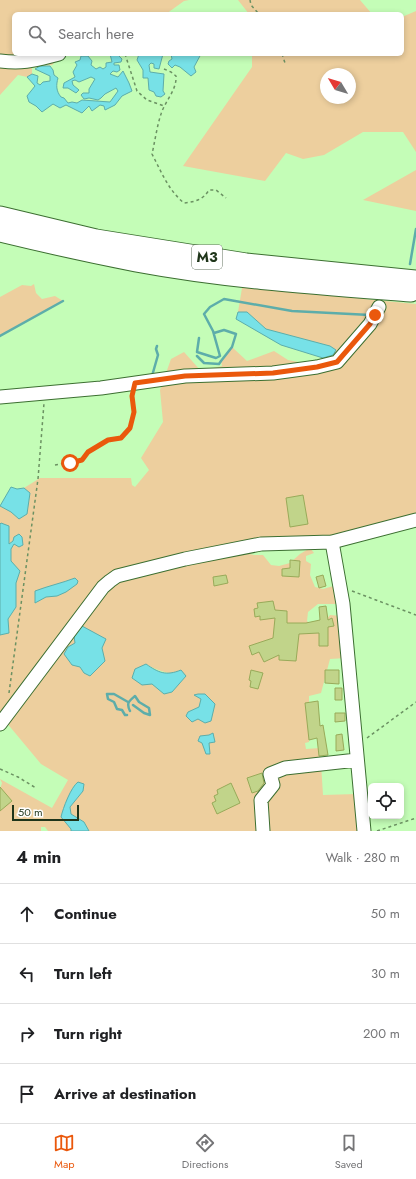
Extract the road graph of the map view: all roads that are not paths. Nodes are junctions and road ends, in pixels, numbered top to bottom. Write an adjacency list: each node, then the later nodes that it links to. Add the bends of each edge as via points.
1 (52, 56): 2 (street, via 26,63)
2 (0, 61)
3 (0, 216): 5 (highway, M3, via 96,240 246,263)
4 (0, 232): 6 (highway, M3, via 51,245 191,270)
5 (416, 280)
6 (416, 293)
7 (379, 307): 8 (street, via 370,324 337,362 317,367 273,373 185,376 101,388)
8 (0, 397)
9 (416, 520): 10 (street)
10 (332, 542): 11 (street, via 262,544 117,576 103,587); 12 (street, via 340,586)
11 (0, 724)
12 (357, 760): 13 (street, via 285,768 270,774 274,785 261,800); 14 (street)
13 (263, 831)
14 (364, 831)

